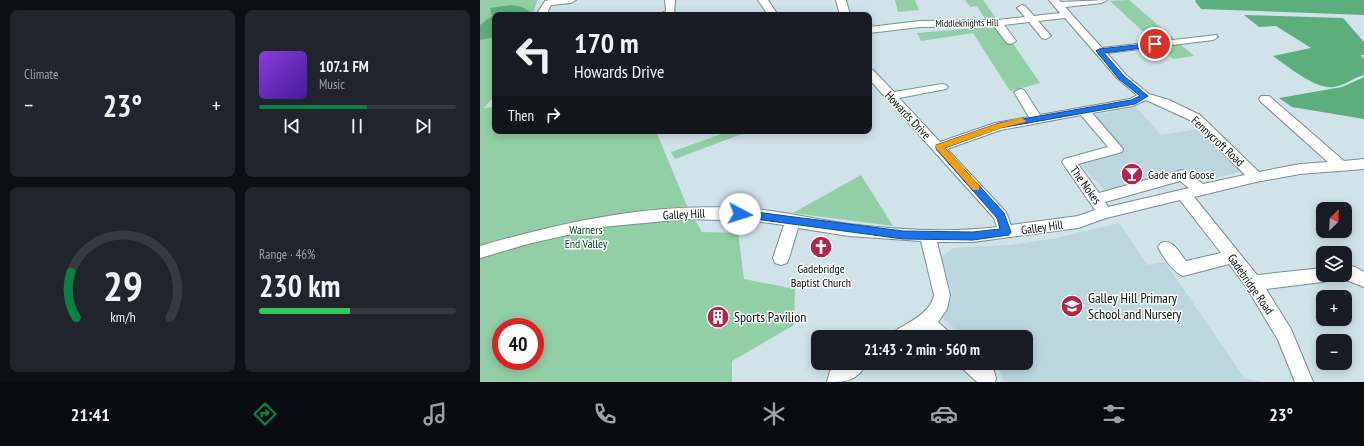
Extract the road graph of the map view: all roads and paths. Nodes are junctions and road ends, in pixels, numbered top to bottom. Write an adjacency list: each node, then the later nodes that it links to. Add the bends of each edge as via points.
1 (571, 0): 8 (street, via 548,3)
2 (670, 0): 9 (street)
3 (763, 0): 10 (street)
4 (841, 0): 11 (street)
5 (1102, 0): 6 (street)
6 (1056, 2): 12 (street, Fennycroft Road)
7 (1022, 8): 13 (street)
8 (543, 12)
9 (671, 12)
10 (772, 12)
11 (844, 12)
12 (1066, 15): 13 (street, Middleknights Hill); 19 (street, Fennycroft Road)
13 (1030, 18): 14 (street, Middleknights Hill); 16 (street)
14 (997, 23): 15 (street, Middleknights Hill, via 920,24); 18 (street)
15 (872, 30)
16 (1046, 36)
17 (1213, 36): 19 (street)
18 (1011, 41)
19 (1099, 51): 25 (street, Fennycroft Road, via 1122,77)
20 (872, 76): 22 (street, Howards Drive)
21 (942, 87): 22 (street)
22 (886, 92): 24 (street); 29 (street, Howards Drive)
23 (1020, 92): 28 (street)
24 (872, 93)
25 (1145, 96): 27 (street, via 1133,102); 32 (street, Fennycroft Road, via 1196,118)
26 (1265, 99): 31 (street)
27 (1084, 111): 28 (street); 35 (street, The Nokes, via 1117,149 1069,162)
28 (1036, 118): 29 (street, via 999,126)
29 (939, 147): 38 (street, Howards Drive, via 1001,216)
30 (1364, 164): 31 (street, Galley Hill)
31 (1340, 165): 32 (street, Galley Hill)
32 (1256, 177): 33 (street, Galley Hill)
33 (1201, 190): 34 (street, Galley Hill); 35 (street, via 1182,175)
34 (1183, 194): 36 (street, Galley Hill); 42 (street, Gadebridge Road)
35 (1096, 200): 36 (street, The Nokes)
36 (1105, 212): 38 (street, Galley Hill, via 1078,222)
37 (793, 220): 39 (street, Galley Hill, via 857,230); 41 (street, Galley Hill, via 754,214 686,213 602,220); 43 (street)
38 (1006, 232): 39 (street, Galley Hill, via 973,236)
39 (928, 236): 48 (street, via 942,295 941,304 935,314)
40 (1166, 247): 42 (street, via 1183,269)
41 (480, 252)
42 (1233, 257): 47 (street, Gadebridge Road)
43 (781, 258)
44 (1352, 274): 46 (street)
45 (1316, 276): 47 (street)
46 (1364, 280)
47 (1253, 283): 55 (street, Gadebridge Road, via 1285,335)
48 (925, 322): 49 (street); 50 (street)
49 (912, 330)
50 (934, 330)
51 (848, 370): 54 (street, via 837,378)
52 (978, 370): 53 (street)
53 (987, 378)
54 (836, 382)
55 (1304, 382)

